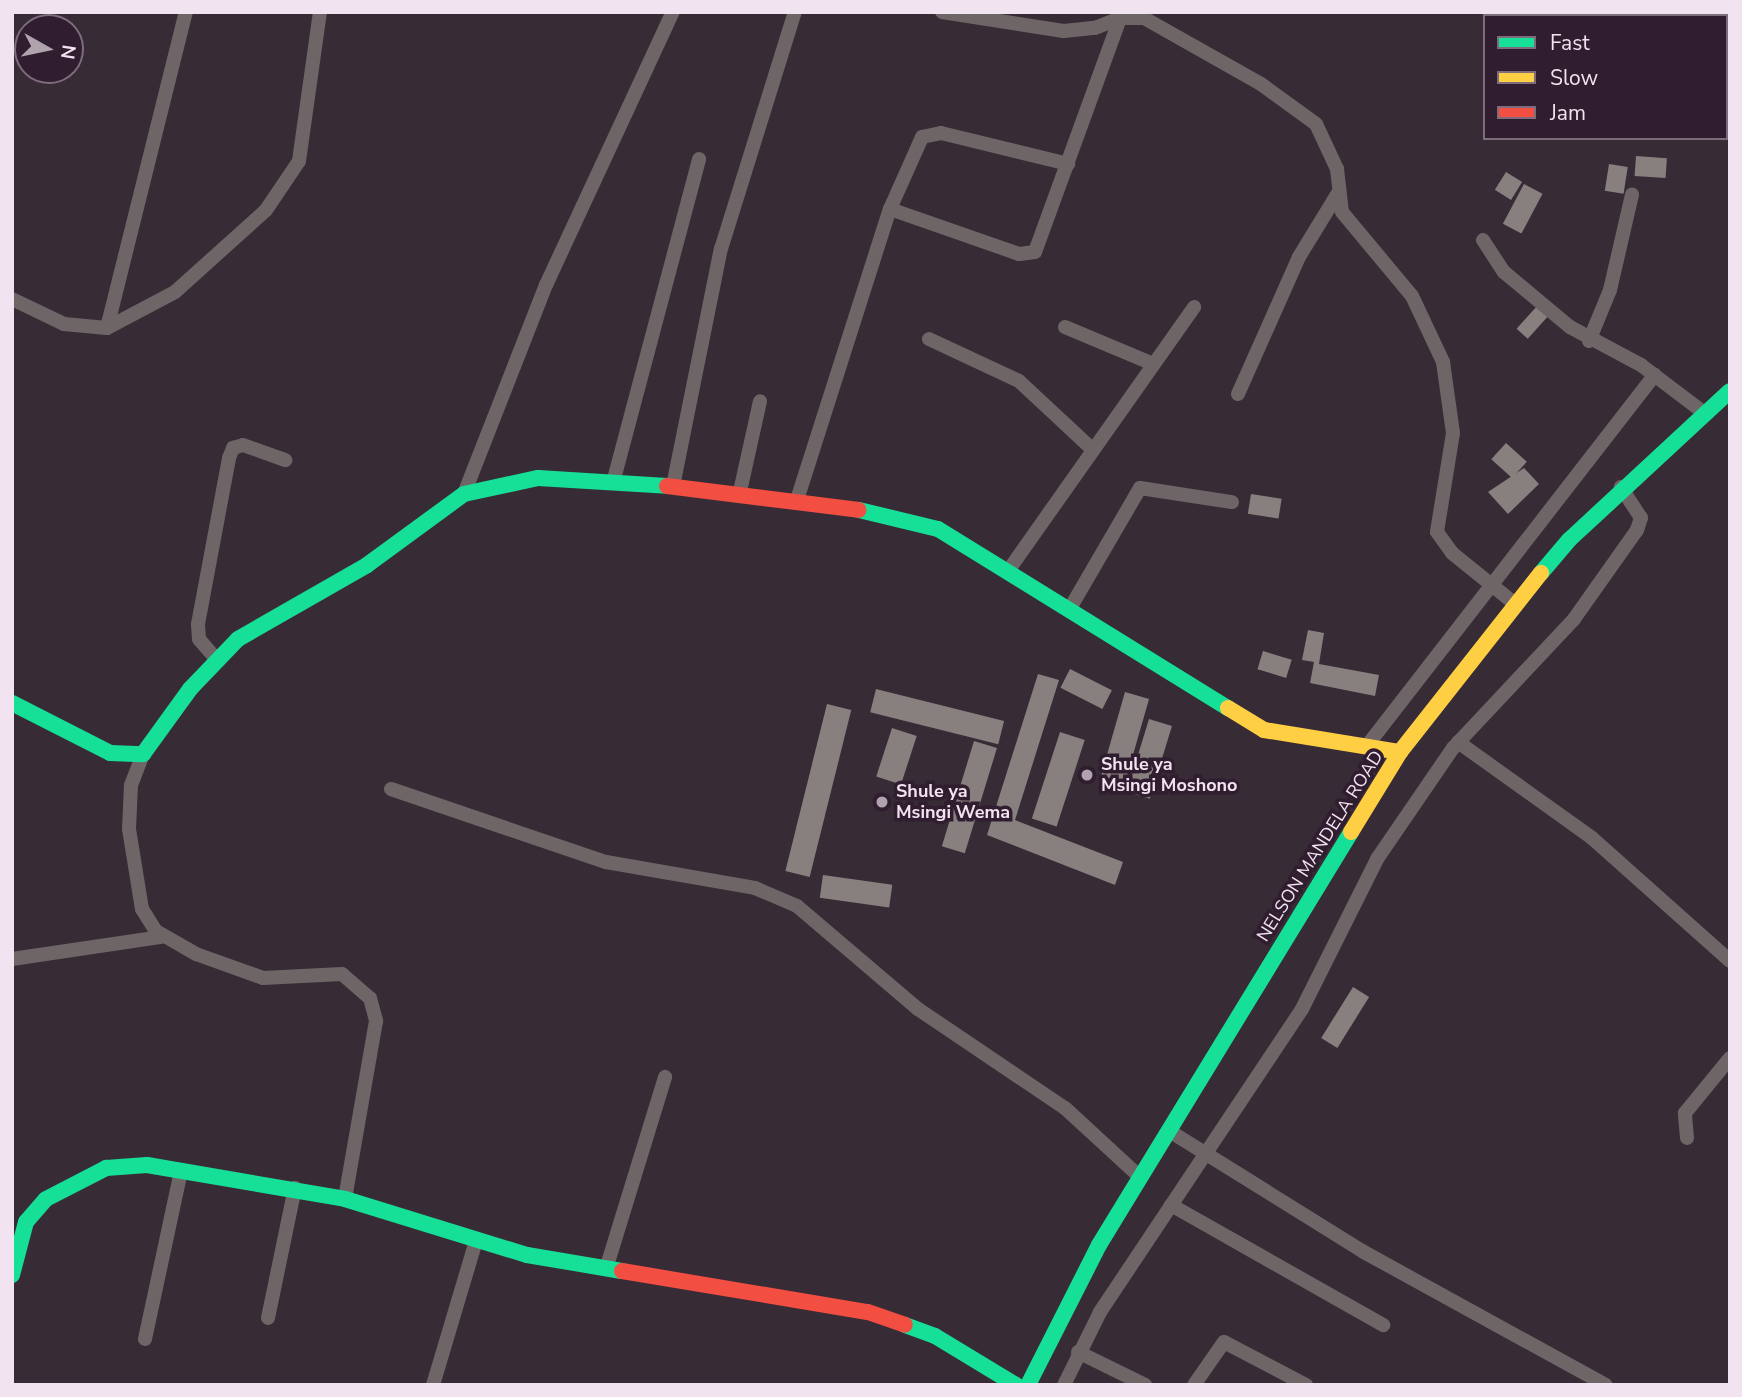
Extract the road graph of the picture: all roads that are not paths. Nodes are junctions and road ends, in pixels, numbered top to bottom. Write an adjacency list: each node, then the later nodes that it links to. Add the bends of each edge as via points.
1 (186, 12): 16 (street)
2 (320, 12): 16 (street, via 299,161 291,180 266,210 175,292)
3 (673, 12): 30 (street, via 546,285)
4 (795, 12): 28 (street, via 721,249)
5 (942, 12): 6 (street, via 1063,31 1095,28)
6 (1120, 18): 8 (street); 9 (street, via 1155,22 1302,111 1332,152)
7 (699, 159): 27 (street)
8 (1068, 164): 11 (street, via 926,133); 11 (street, via 1039,246 1030,254)
9 (1338, 193): 22 (street, via 1299,257); 35 (street, via 1342,212 1412,296 1436,341 1453,433 1437,532)
10 (1632, 195): 18 (street, via 1610,290)
11 (890, 209): 33 (street)
12 (1483, 240): 18 (street, via 1504,272)
13 (12, 299): 16 (street, via 64,324)
14 (1194, 307): 19 (street)
15 (1065, 327): 19 (street)
16 (107, 328)
17 (929, 339): 25 (street, via 1019,381)
18 (1589, 341): 20 (street)
19 (1153, 364): 25 (street)
20 (1655, 375): 24 (street); 35 (street)
21 (1730, 391): 24 (street, NELSON MANDELA ROAD)
22 (1238, 394)
23 (760, 401): 31 (street)
24 (1703, 412): 29 (street, NELSON MANDELA ROAD)
25 (1092, 449): 34 (street)
26 (285, 460): 38 (street, via 243,444 233,448 229,458 198,624 198,639)
27 (614, 478): 28 (street); 30 (street, via 538,478)
28 (673, 486): 31 (street)
29 (1621, 487): 36 (street, NELSON MANDELA ROAD); 40 (street, via 1639,513 1637,530 1574,619)
30 (464, 494): 38 (street, via 367,565 238,639)
31 (739, 496): 33 (street)
32 (1232, 502): 37 (street, via 1140,488)
33 (796, 503): 34 (street, via 873,512 938,529)
34 (1008, 571): 37 (street)
35 (1490, 583): 36 (street); 41 (street)
36 (1514, 603): 42 (street, NELSON MANDELA ROAD)
37 (1069, 610): 41 (street, via 1264,730)
38 (218, 661): 43 (street, via 190,689)
39 (12, 703): 43 (street, via 110,753)
40 (1458, 742): 47 (street, via 1586,833); 52 (street, via 1377,859 1302,1009)
41 (1366, 747): 42 (street)
42 (1400, 752): 50 (street, NELSON MANDELA ROAD)
43 (143, 754): 45 (street, via 131,785 129,829 142,909)
44 (391, 789): 54 (street, via 606,862 755,888 797,906 918,1009 1065,1108)
45 (161, 937): 46 (street); 56 (street, via 263,978 342,974 370,998 376,1021)
46 (12, 959)
47 (1730, 961)
48 (1730, 1058): 51 (street, via 1685,1113)
49 (666, 1077): 59 (street)
50 (1171, 1132): 52 (street); 54 (street, NELSON MANDELA ROAD)
51 (1687, 1138)
52 (1205, 1157): 57 (street); 72 (street)
53 (181, 1171): 55 (street); 60 (street, via 106,1168 46,1199 26,1222); 63 (street)
54 (1140, 1177): 67 (street, NELSON MANDELA ROAD, via 1068,1301)
55 (295, 1188): 56 (street); 61 (street)
56 (345, 1199): 58 (street)
57 (1171, 1205): 62 (street); 64 (street)
58 (476, 1241): 59 (street); 65 (street)
59 (606, 1269): 66 (street, via 868,1312 935,1336)
60 (12, 1275)
61 (268, 1318)
62 (1383, 1325)
63 (145, 1339)
64 (1078, 1352): 68 (street); 69 (street)
65 (433, 1385)
66 (1016, 1385)
67 (1028, 1385)
68 (1064, 1385)
69 (1145, 1385)
70 (1194, 1385): 71 (street, via 1224,1342)
71 (1306, 1385)
72 (1606, 1385)

